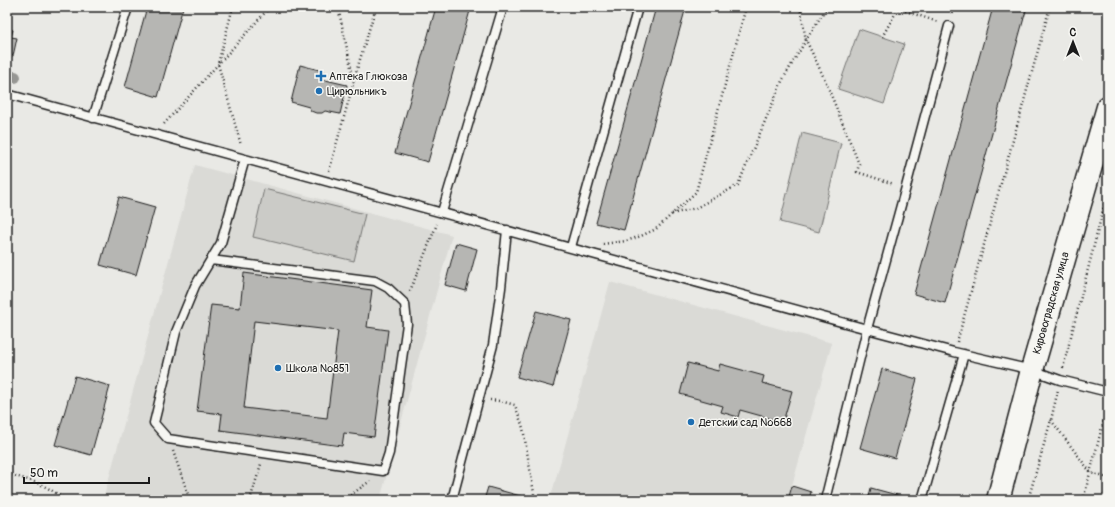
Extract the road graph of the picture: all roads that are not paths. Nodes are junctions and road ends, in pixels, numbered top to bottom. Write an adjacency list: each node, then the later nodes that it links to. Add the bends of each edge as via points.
1 (128, 7): 7 (lane)
2 (503, 7): 9 (lane)
3 (638, 7): 11 (lane)
4 (949, 26): 13 (lane)
5 (7, 94): 7 (lane)
6 (1108, 107): 15 (street, Кировоградская улица)
7 (93, 118): 8 (lane)
8 (245, 159): 9 (lane); 12 (lane, via 221,243)
9 (442, 212): 10 (lane)
10 (507, 230): 11 (lane); 17 (lane, via 493,345)
11 (571, 248): 13 (lane)
12 (211, 260): 12 (lane, via 195,286 176,332 154,423 168,440 383,472 389,453 407,324 405,304 388,288 375,281)
13 (867, 329): 14 (lane); 18 (lane)
14 (964, 354): 15 (lane); 19 (lane)
15 (1032, 370): 16 (lane); 20 (street, Кировоградская улица)
16 (1108, 392)
17 (452, 500)
18 (825, 500)
19 (922, 500)
20 (998, 500)

